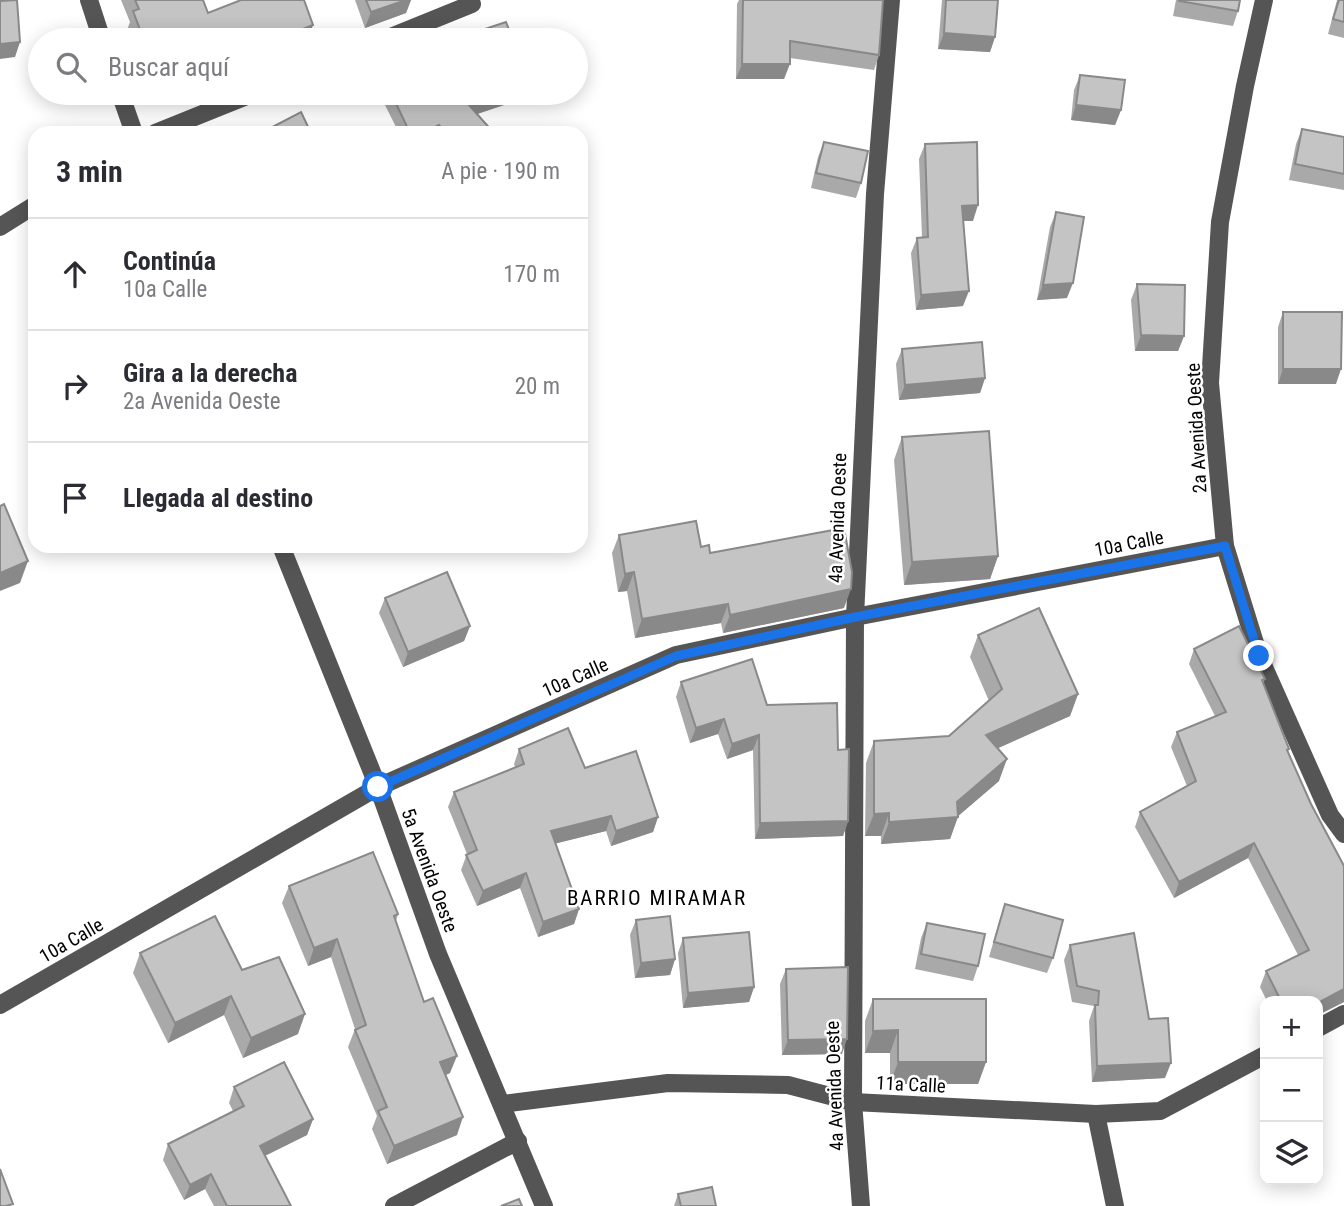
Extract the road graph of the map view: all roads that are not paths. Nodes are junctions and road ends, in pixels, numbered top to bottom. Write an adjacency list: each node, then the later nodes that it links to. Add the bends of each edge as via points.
1 (89, 0): 5 (street)
2 (891, 0): 15 (street, 4a Avenida Oeste, via 875,194)
3 (1264, 0): 13 (street, 2a Avenida Oeste, via 1220,222 1210,383)
4 (472, 4): 6 (street)
5 (99, 28)
6 (413, 28)
7 (124, 105): 9 (street)
8 (224, 105): 10 (street)
9 (132, 126)
10 (172, 126)
11 (28, 209): 12 (street)
12 (0, 227)
13 (1225, 546): 15 (street, 10a Calle); 17 (street, 2a Avenida Oeste, via 1259,656 1330,815)
14 (284, 553): 16 (street, 5a Avenida Oeste)
15 (855, 617): 16 (street, 10a Calle, via 676,656); 22 (street, 4a Avenida Oeste)
16 (378, 787): 18 (street, 10a Calle); 23 (street, 5a Avenida Oeste, via 438,954)
17 (1344, 834)
18 (0, 1005)
19 (1344, 1014): 20 (street)
20 (1323, 1025)
21 (1260, 1058): 24 (street, 11a Calle, via 1160,1111)
22 (853, 1102): 23 (street, 11a Calle, via 788,1085 668,1083); 24 (street, 11a Calle); 28 (street, 4a Avenida Oeste)
23 (502, 1104): 25 (street, 5a Avenida Oeste)
24 (1096, 1114): 29 (street)
25 (518, 1141): 26 (street); 27 (street, 5a Avenida Oeste)
26 (394, 1206)
27 (544, 1206)
28 (861, 1206)
29 (1115, 1206)

